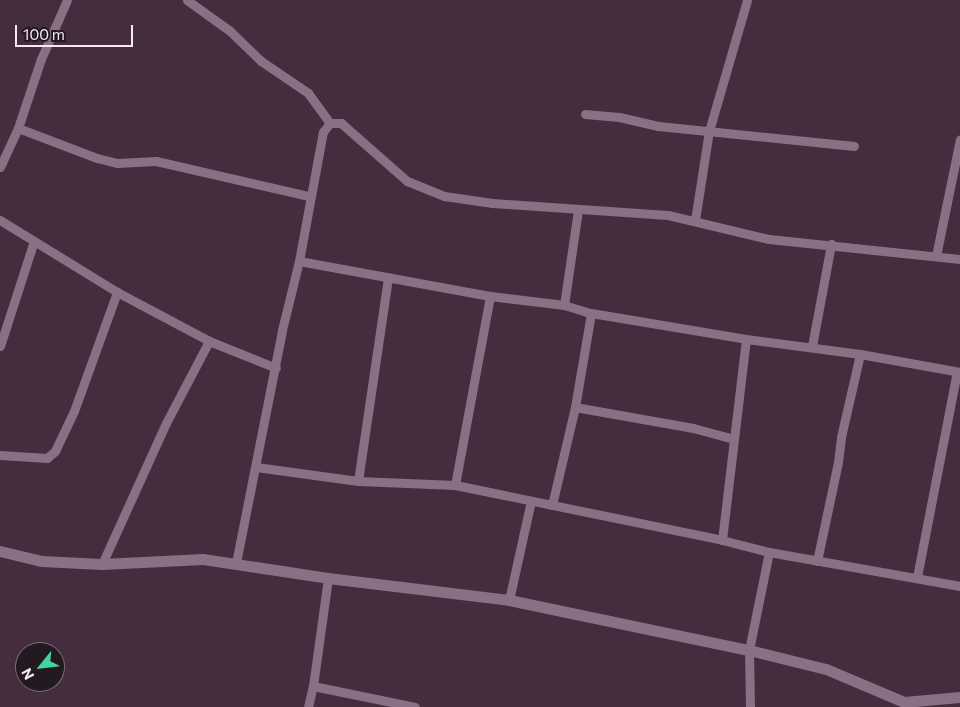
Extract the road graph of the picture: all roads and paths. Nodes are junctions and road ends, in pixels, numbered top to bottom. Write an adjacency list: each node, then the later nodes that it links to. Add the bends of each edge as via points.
1 (67, 0): 6 (street, via 40,59)
2 (187, 0): 5 (street, via 230,31 261,61 308,93)
3 (747, 0): 7 (street)
4 (585, 114): 7 (street)
5 (330, 123): 12 (street, via 323,132); 13 (street, via 341,123 407,181 444,196)
6 (18, 128): 11 (street); 12 (street, via 117,163 156,161)
7 (709, 131): 9 (street); 15 (street)
8 (960, 139): 10 (street)
9 (854, 146)
10 (959, 156): 18 (street)
11 (0, 167)
12 (310, 196): 20 (street)
13 (578, 210): 15 (street, via 638,212); 24 (street)
14 (0, 220): 16 (street)
15 (695, 220): 17 (street, via 769,239)
16 (34, 241): 22 (street); 26 (street)
17 (831, 244): 18 (street); 30 (street)
18 (936, 256): 19 (street)
19 (960, 259)
20 (299, 261): 21 (street); 32 (street)
21 (388, 277): 23 (street); 38 (street)
22 (117, 292): 28 (street); 36 (street, via 56,451 47,458)
23 (490, 296): 24 (street); 39 (street)
24 (564, 305): 25 (street)
25 (591, 313): 27 (street); 34 (street)
26 (2, 333): 29 (street)
27 (746, 339): 30 (street); 35 (street)
28 (209, 341): 32 (street); 47 (street, via 166,423)
29 (0, 346)
30 (812, 346): 31 (street)
31 (860, 354): 33 (street); 45 (street)
32 (276, 368): 37 (street)
33 (959, 372): 48 (street)
34 (575, 407): 35 (street); 41 (street)
35 (734, 438): 42 (street)
36 (0, 455)
37 (256, 467): 38 (street); 46 (street)
38 (358, 481): 39 (street)
39 (455, 486): 40 (street)
40 (531, 501): 41 (street); 51 (street)
41 (552, 505): 42 (street)
42 (722, 540): 44 (street)
43 (0, 551): 47 (street, via 41,561)
44 (769, 552): 45 (street); 52 (street)
45 (817, 560): 48 (street)
46 (236, 563): 47 (street, via 203,559); 49 (street)
47 (102, 564)
48 (916, 577): 50 (street)
49 (328, 578): 51 (street); 53 (street)
50 (960, 586)
51 (509, 600): 52 (street)
52 (749, 650): 55 (street, via 826,670); 58 (street)
53 (313, 686): 56 (street); 57 (street)
54 (960, 697): 55 (street)
55 (904, 704)
56 (308, 707)
57 (415, 707)
58 (750, 707)

